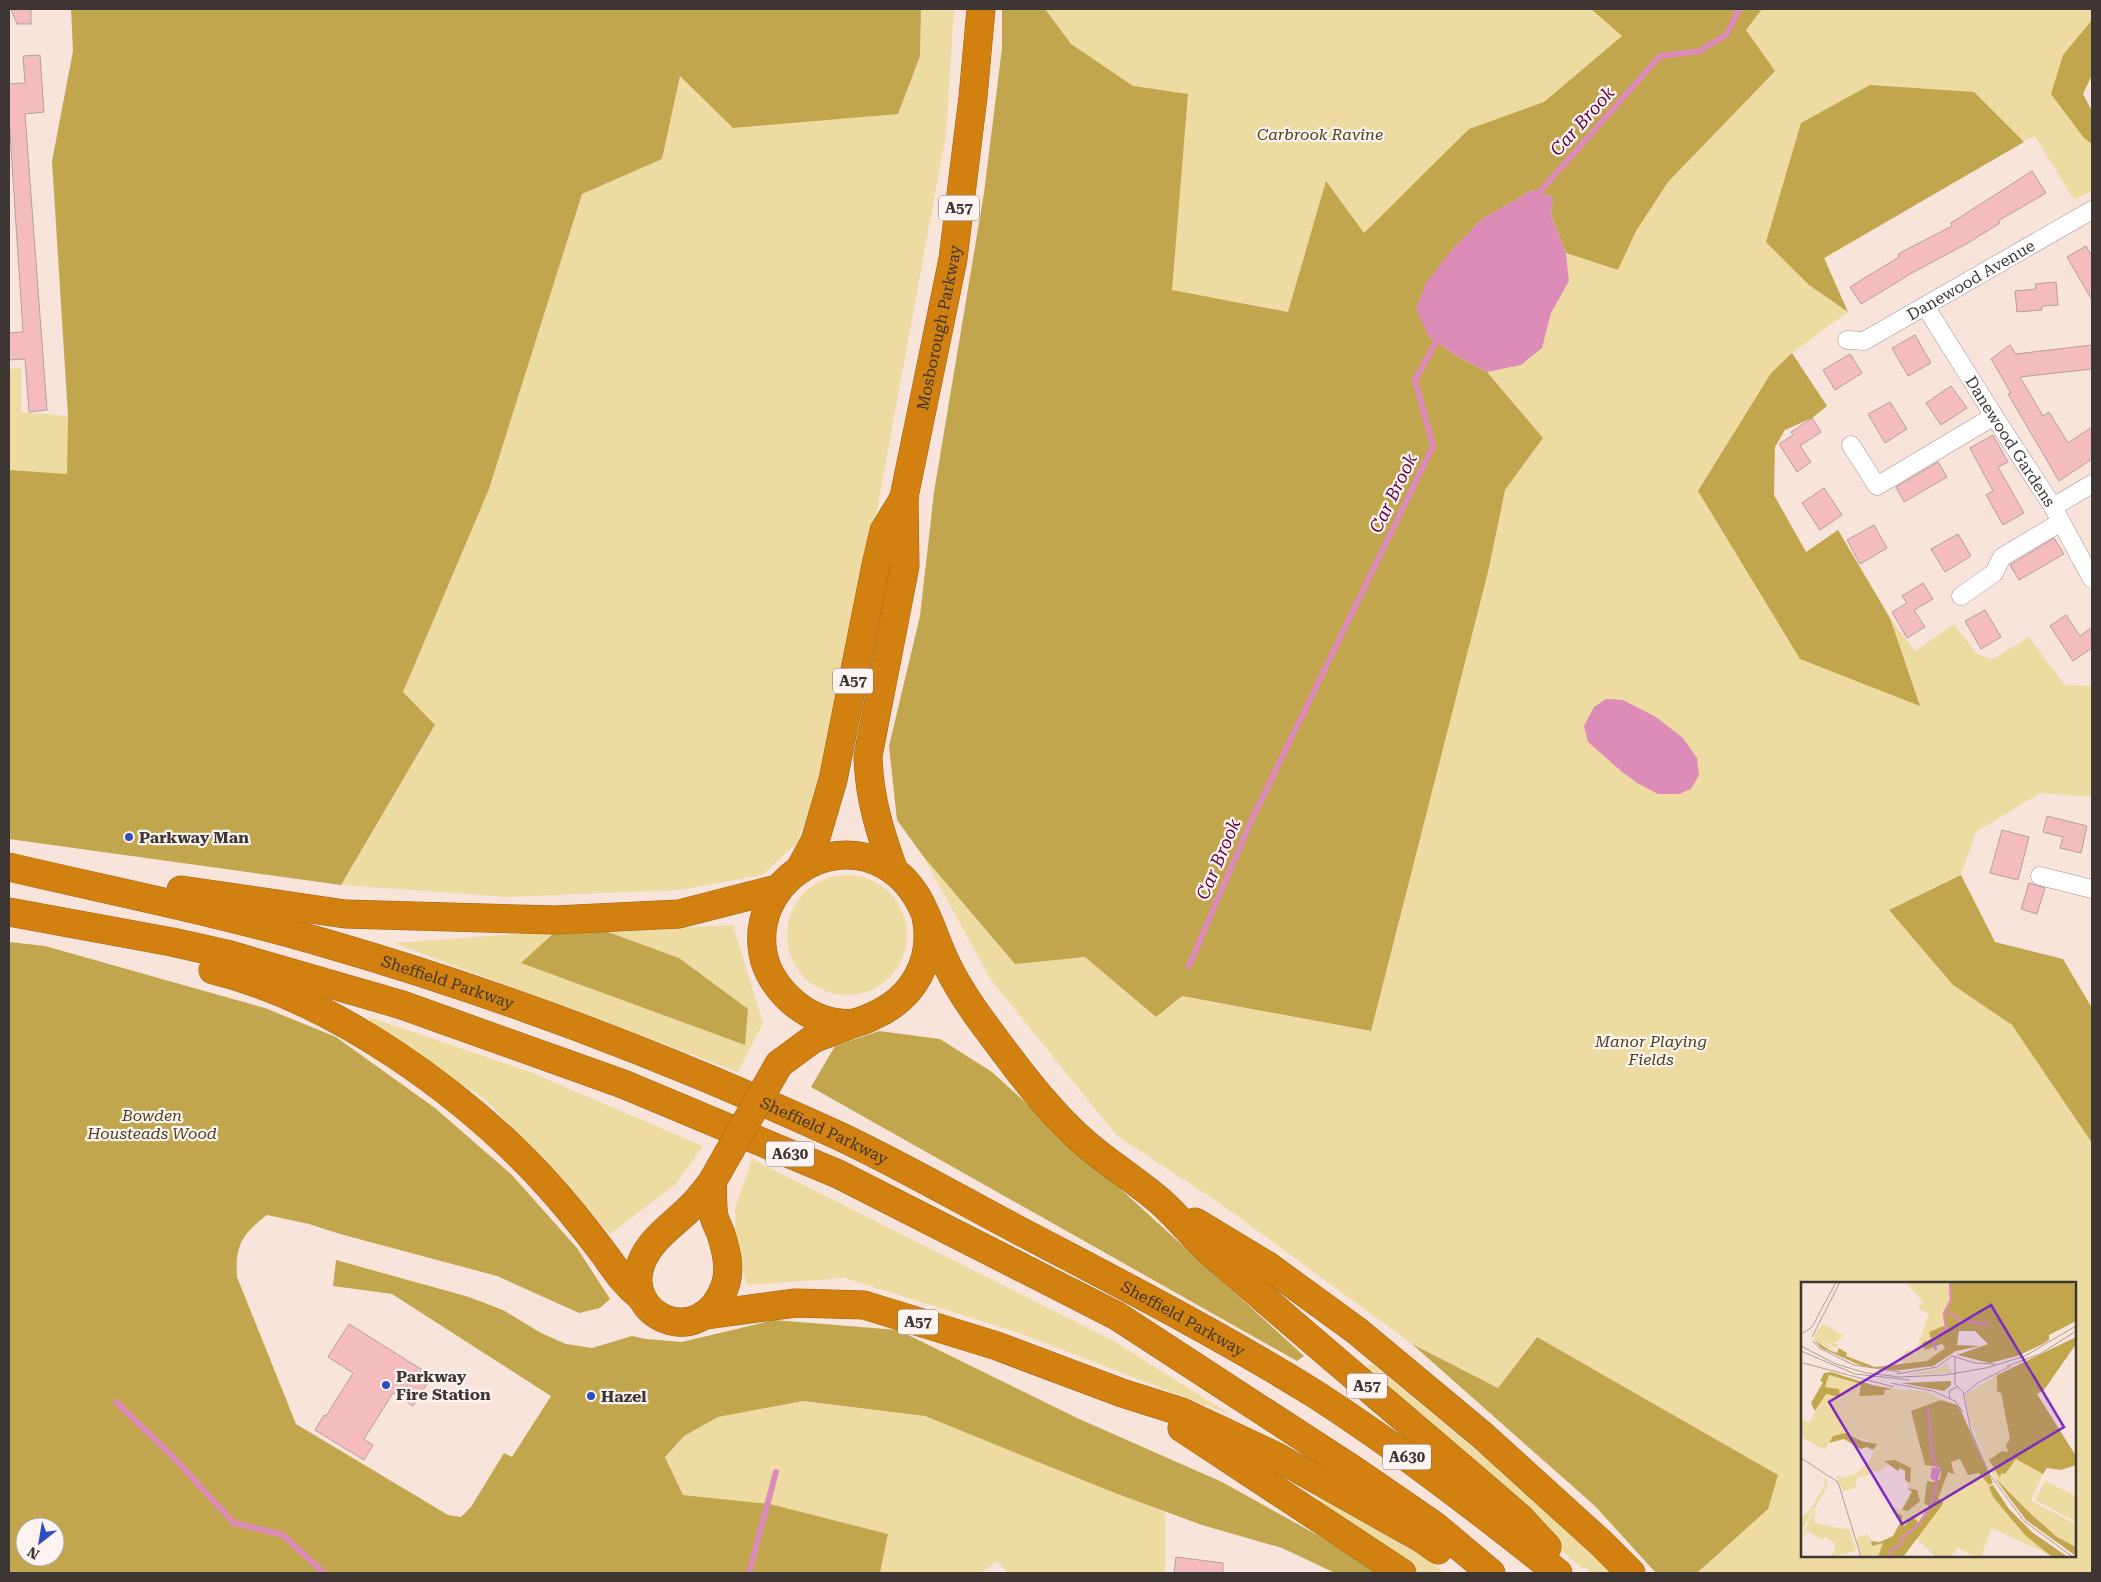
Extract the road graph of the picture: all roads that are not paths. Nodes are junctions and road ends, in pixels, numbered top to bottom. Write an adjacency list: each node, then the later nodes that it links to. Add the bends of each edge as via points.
1 (981, 9): 8 (highway, Mosborough Parkway / A57, via 974,97 953,259)
2 (2092, 210): 3 (street, Danewood Avenue)
3 (1926, 306): 4 (street, Danewood Avenue, via 1864,341); 5 (street, Danewood Gardens)
4 (1847, 340)
5 (1994, 416): 6 (street, via 1877,486); 9 (street, Danewood Gardens)
6 (1851, 445)
7 (2092, 484): 9 (street)
8 (904, 497): 14 (highway, Mosborough Parkway / A57, via 884,531 833,780 815,841); 15 (highway, Mosborough Parkway / A57, via 905,566 868,756 873,810)
9 (2057, 515): 10 (street, Danewood Gardens); 11 (street, via 2002,557 1994,574)
10 (2092, 578)
11 (1961, 596)
12 (9, 864): 17 (highway, via 370,916 546,920 642,917 693,912)
13 (9, 867): 33 (highway, Sheffield Parkway / A630, via 327,943 400,966 640,1051 839,1136 1047,1245 1314,1394 1469,1502)
14 (801, 867): 15 (highway, A57, via 816,860 848,855 873,860); 17 (highway, A57)
15 (894, 871): 20 (highway, A57, via 907,881)
16 (2040, 876): 18 (street)
17 (777, 889): 22 (highway, A57, via 768,904 761,937 768,970)
18 (2092, 890)
19 (9, 912): 32 (highway, Sheffield Parkway / A630, via 191,946 393,1002 623,1084 838,1174 1117,1316 1358,1473 1435,1526)
20 (926, 916): 23 (highway, A57, via 930,933 928,947 921,971 908,992 890,1008); 26 (highway, A57, via 949,969 979,1018 1038,1096 1084,1142)
21 (9, 917): 27 (highway, via 246,979 305,1005 366,1038 449,1092 508,1143 569,1209 622,1279)
22 (790, 1000): 23 (highway, A57, via 813,1015 842,1023); 24 (highway, A57, via 794,1022)
23 (856, 1022): 24 (highway, A57, via 813,1039)
24 (779, 1064): 25 (highway, A57, bridge)
25 (712, 1182): 27 (highway, A57, via 645,1254 639,1269); 28 (highway, via 714,1217 728,1269 721,1294)
26 (1162, 1202): 34 (highway, A57, via 1211,1253 1520,1518); 35 (highway, via 1268,1266 1358,1331 1482,1435)
27 (640, 1296): 28 (highway, A57, via 652,1311 666,1320 683,1323)
28 (705, 1315): 29 (highway, A57, via 796,1303 864,1306 997,1346)
29 (1122, 1393): 30 (highway, via 1180,1426); 31 (highway, A57, via 1182,1412 1275,1456 1422,1538)
30 (1402, 1573)
31 (1471, 1573)
32 (1491, 1573)
33 (1558, 1573)
34 (1570, 1573)
35 (1631, 1573)

